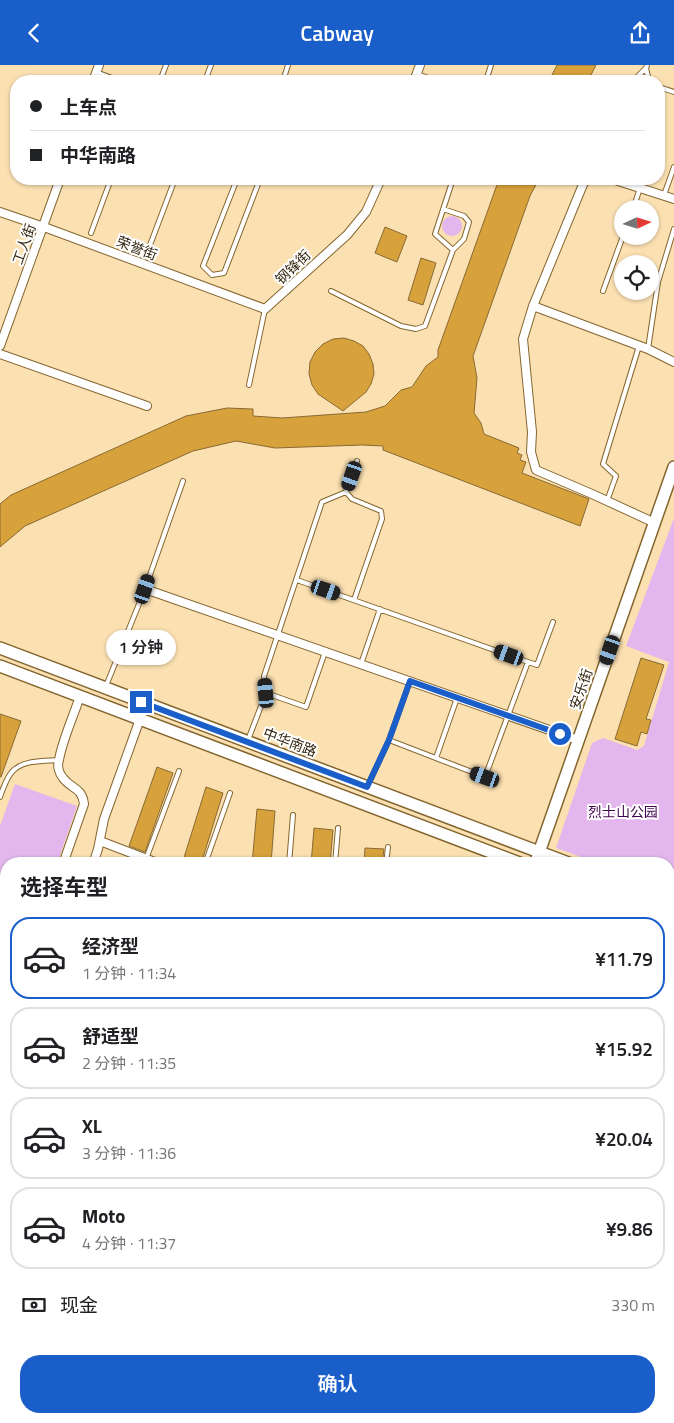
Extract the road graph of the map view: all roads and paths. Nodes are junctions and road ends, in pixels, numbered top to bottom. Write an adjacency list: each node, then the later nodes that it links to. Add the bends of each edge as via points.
1 (98, 69): 2 (lane)
2 (109, 75)
3 (674, 167): 14 (lane)
4 (58, 185): 19 (street, 工人街)
5 (109, 185): 21 (lane)
6 (173, 185): 24 (lane)
7 (235, 185): 8 (lane, via 203,266 212,275 224,273)
8 (258, 185)
9 (378, 185): 28 (street, 钢锋街, via 366,212 347,235)
10 (451, 185): 17 (lane)
11 (583, 185): 27 (street)
12 (632, 185): 13 (street)
13 (640, 188): 14 (street); 16 (lane)
14 (664, 195): 15 (street)
15 (674, 199)
16 (636, 200)
17 (443, 209): 23 (lane, via 435,234); 23 (lane, via 464,216 469,222 464,239)
18 (0, 212): 19 (street, 荣誉街)
19 (44, 227): 28 (street, 荣誉街); 29 (street, 工人街)
20 (674, 229): 31 (lane, via 658,282)
21 (90, 233)
22 (620, 245): 26 (lane)
23 (453, 250): 25 (lane, via 425,326 416,329 401,325)
24 (147, 253)
25 (331, 291)
26 (603, 291)
27 (533, 306): 30 (street); 40 (street, via 523,339 531,452 536,470)
28 (265, 309): 34 (lane)
29 (0, 346)
30 (639, 346): 31 (street); 40 (lane, via 603,464 616,476)
31 (648, 349): 33 (street)
32 (0, 354): 35 (street)
33 (674, 362)
34 (249, 385)
35 (146, 406)
36 (357, 461): 39 (lane)
37 (673, 474): 41 (main road, 安乐街)
38 (183, 481): 43 (lane)
39 (346, 492): 42 (lane, via 322,502); 44 (lane, via 352,499 381,511 382,519)
40 (607, 501): 41 (street)
41 (654, 523): 61 (main road, 安乐街)
42 (297, 580): 44 (lane); 47 (lane)
43 (145, 589): 47 (street); 54 (lane)
44 (354, 600): 45 (lane)
45 (380, 609): 50 (lane); 51 (lane)
46 (553, 622): 50 (lane, via 537,665)
47 (279, 635): 49 (street); 55 (lane, via 264,676)
48 (0, 649): 54 (main road, 中华南路)
49 (325, 651): 51 (street); 55 (lane, via 306,707)
50 (528, 662): 58 (lane)
51 (360, 664): 53 (street)
52 (0, 666): 56 (main road)
53 (410, 681): 57 (street); 60 (lane)
54 (105, 688): 62 (main road, 中华南路)
55 (266, 693): 62 (lane)
56 (80, 696): 59 (main road); 64 (street)
57 (457, 698): 58 (street); 63 (lane)
58 (507, 715): 61 (street); 63 (lane, via 485,777)
59 (140, 719): 71 (street, via 104,819); 82 (main road)
60 (389, 740): 63 (lane); 66 (lane)
61 (578, 741): 73 (main road, 安乐街)
62 (248, 742): 66 (main road, 中华南路)
63 (436, 758)
64 (58, 760): 68 (lane, via 14,769); 74 (street, via 59,773 79,791 84,804)
65 (179, 771): 77 (lane)
66 (367, 787): 73 (main road, 中华南路)
67 (230, 793): 78 (lane)
68 (0, 797)
69 (293, 815): 79 (lane)
70 (338, 828): 80 (lane)
71 (100, 841): 75 (street); 76 (street)
72 (388, 847): 81 (lane)
73 (539, 852): 83 (main road, 安乐街); 84 (main road, 中华南路)
74 (65, 857)
75 (95, 857)
76 (140, 857)
77 (153, 857)
78 (207, 857)
79 (290, 857)
80 (336, 857)
81 (387, 857)
82 (504, 857)
83 (537, 857)
84 (552, 857)

